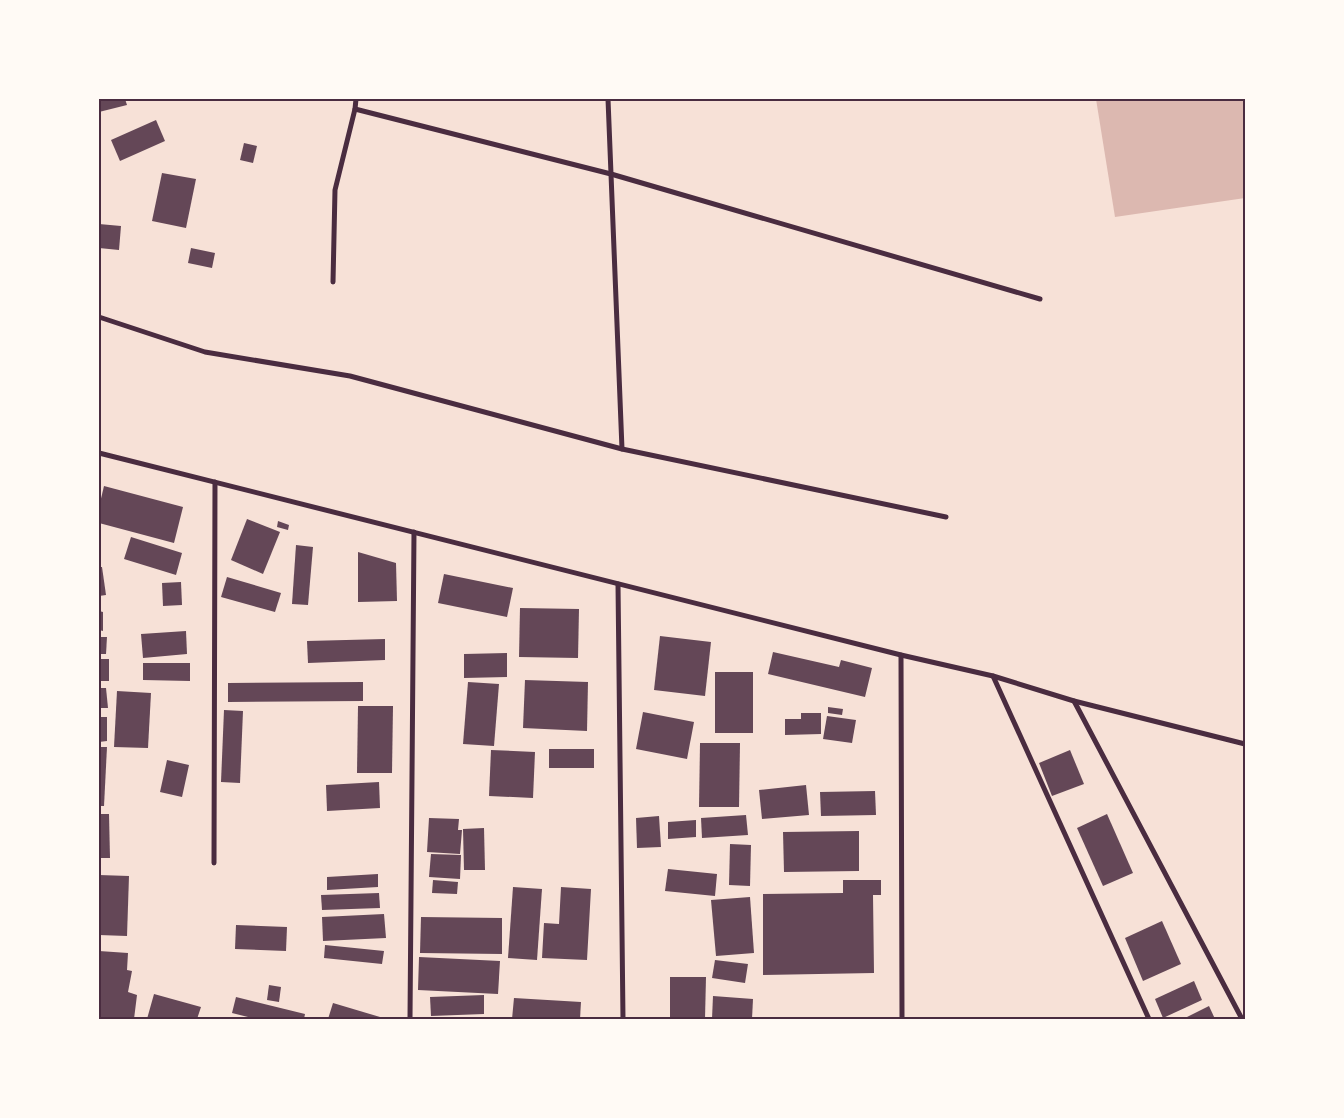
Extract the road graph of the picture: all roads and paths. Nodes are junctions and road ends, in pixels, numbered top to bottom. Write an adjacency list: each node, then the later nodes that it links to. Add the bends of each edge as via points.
1 (356, 99): 3 (street)
2 (608, 99): 4 (street)
3 (355, 109): 4 (street); 5 (street, via 335,190)
4 (611, 174): 6 (street); 8 (street)
5 (333, 282)
6 (1040, 299)
7 (99, 317): 8 (street, via 205,352 350,376)
8 (622, 449): 11 (street)
9 (99, 453): 10 (street)
10 (215, 482): 12 (street); 18 (street)
11 (946, 517)
12 (414, 532): 13 (street); 19 (street)
13 (618, 584): 14 (street); 20 (street)
14 (901, 655): 15 (street); 21 (street)
15 (994, 676): 16 (street); 22 (street)
16 (1074, 701): 17 (street); 23 (street)
17 (1245, 744)
18 (214, 863)
19 (410, 1019)
20 (623, 1019)
21 (902, 1019)
22 (1149, 1019)
23 (1242, 1019)

